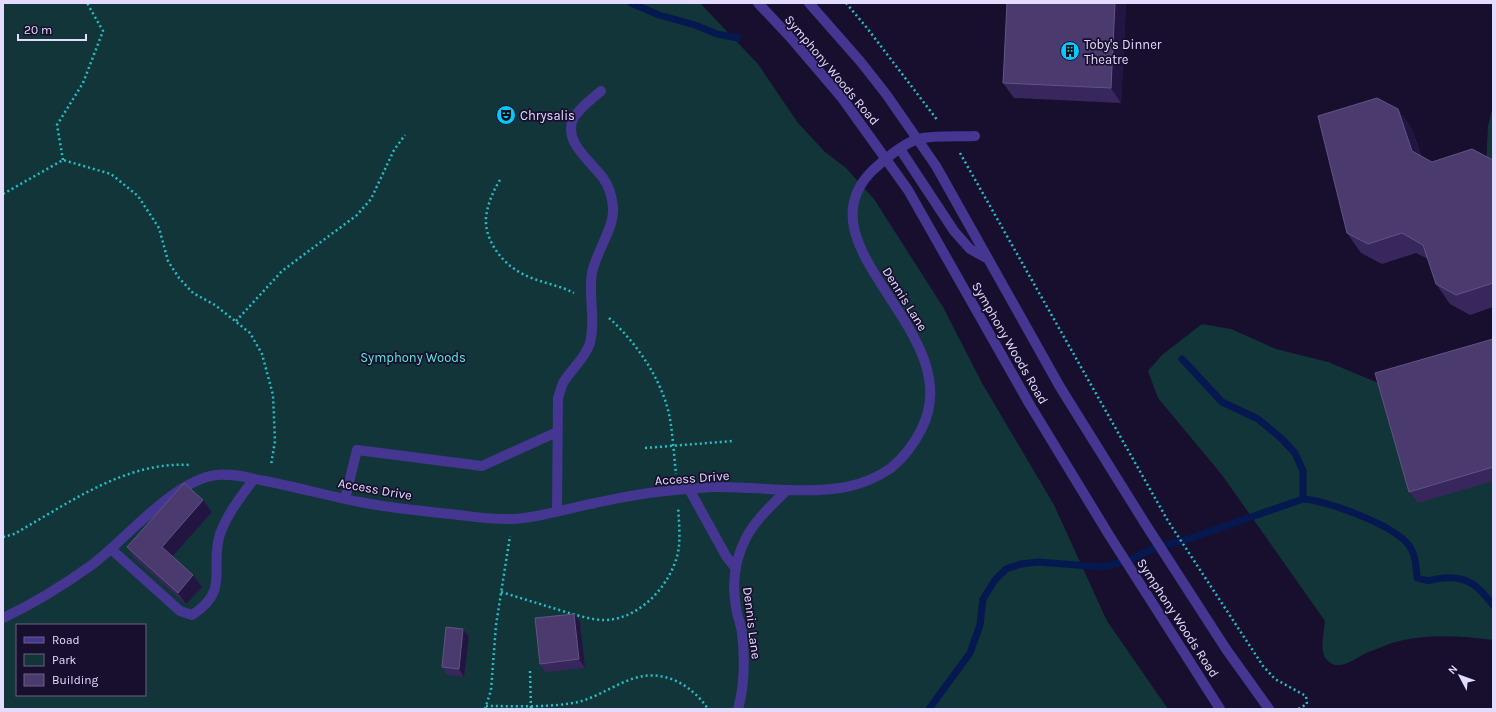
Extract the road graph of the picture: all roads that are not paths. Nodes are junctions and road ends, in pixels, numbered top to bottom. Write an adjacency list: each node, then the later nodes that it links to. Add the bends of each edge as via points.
1 (758, 3): 7 (street, Symphony Woods Road, via 842,98)
2 (809, 3): 5 (street, Symphony Woods Road, via 860,61)
3 (601, 91): 9 (street, via 573,119 571,130 583,156 604,179 614,208 592,274 590,343 584,356 564,383 558,398)
4 (975, 136): 5 (street)
5 (918, 139): 6 (street, Dennis Lane); 8 (street, Symphony Woods Road, via 957,200)
6 (900, 149): 7 (street, Dennis Lane); 8 (street, via 954,231 970,249)
7 (886, 158): 12 (street, Dennis Lane, via 870,174 857,194 853,223 855,236 862,255 910,328 923,356 930,374 930,406 927,420 908,451 893,466 875,478 850,486 820,491); 19 (street, Symphony Woods Road, via 908,190 1010,371 1109,535)
8 (988, 259): 20 (street, Symphony Woods Road, via 1060,387 1146,525 1226,649)
9 (557, 432): 13 (street, via 482,466 357,450); 14 (street)
10 (254, 479): 13 (street, Access Drive); 15 (street, Access Drive, via 237,475 209,477 198,481 179,491); 15 (street, via 236,503 220,533 216,559 218,578 214,594 204,607 192,615 180,611)
11 (689, 489): 12 (street, Access Drive, via 714,487); 14 (street, Access Drive, via 621,497); 16 (street, via 726,556)
12 (787, 490): 16 (street, Dennis Lane, via 760,517 745,539)
13 (346, 499): 14 (street, Access Drive, via 433,512 513,519)
14 (556, 511)
15 (111, 549): 17 (street, Access Drive, via 61,587)
16 (736, 569): 18 (street, Dennis Lane, via 734,592 742,632 745,668)
17 (3, 618)
18 (738, 709)
19 (1220, 709)
20 (1269, 709)

